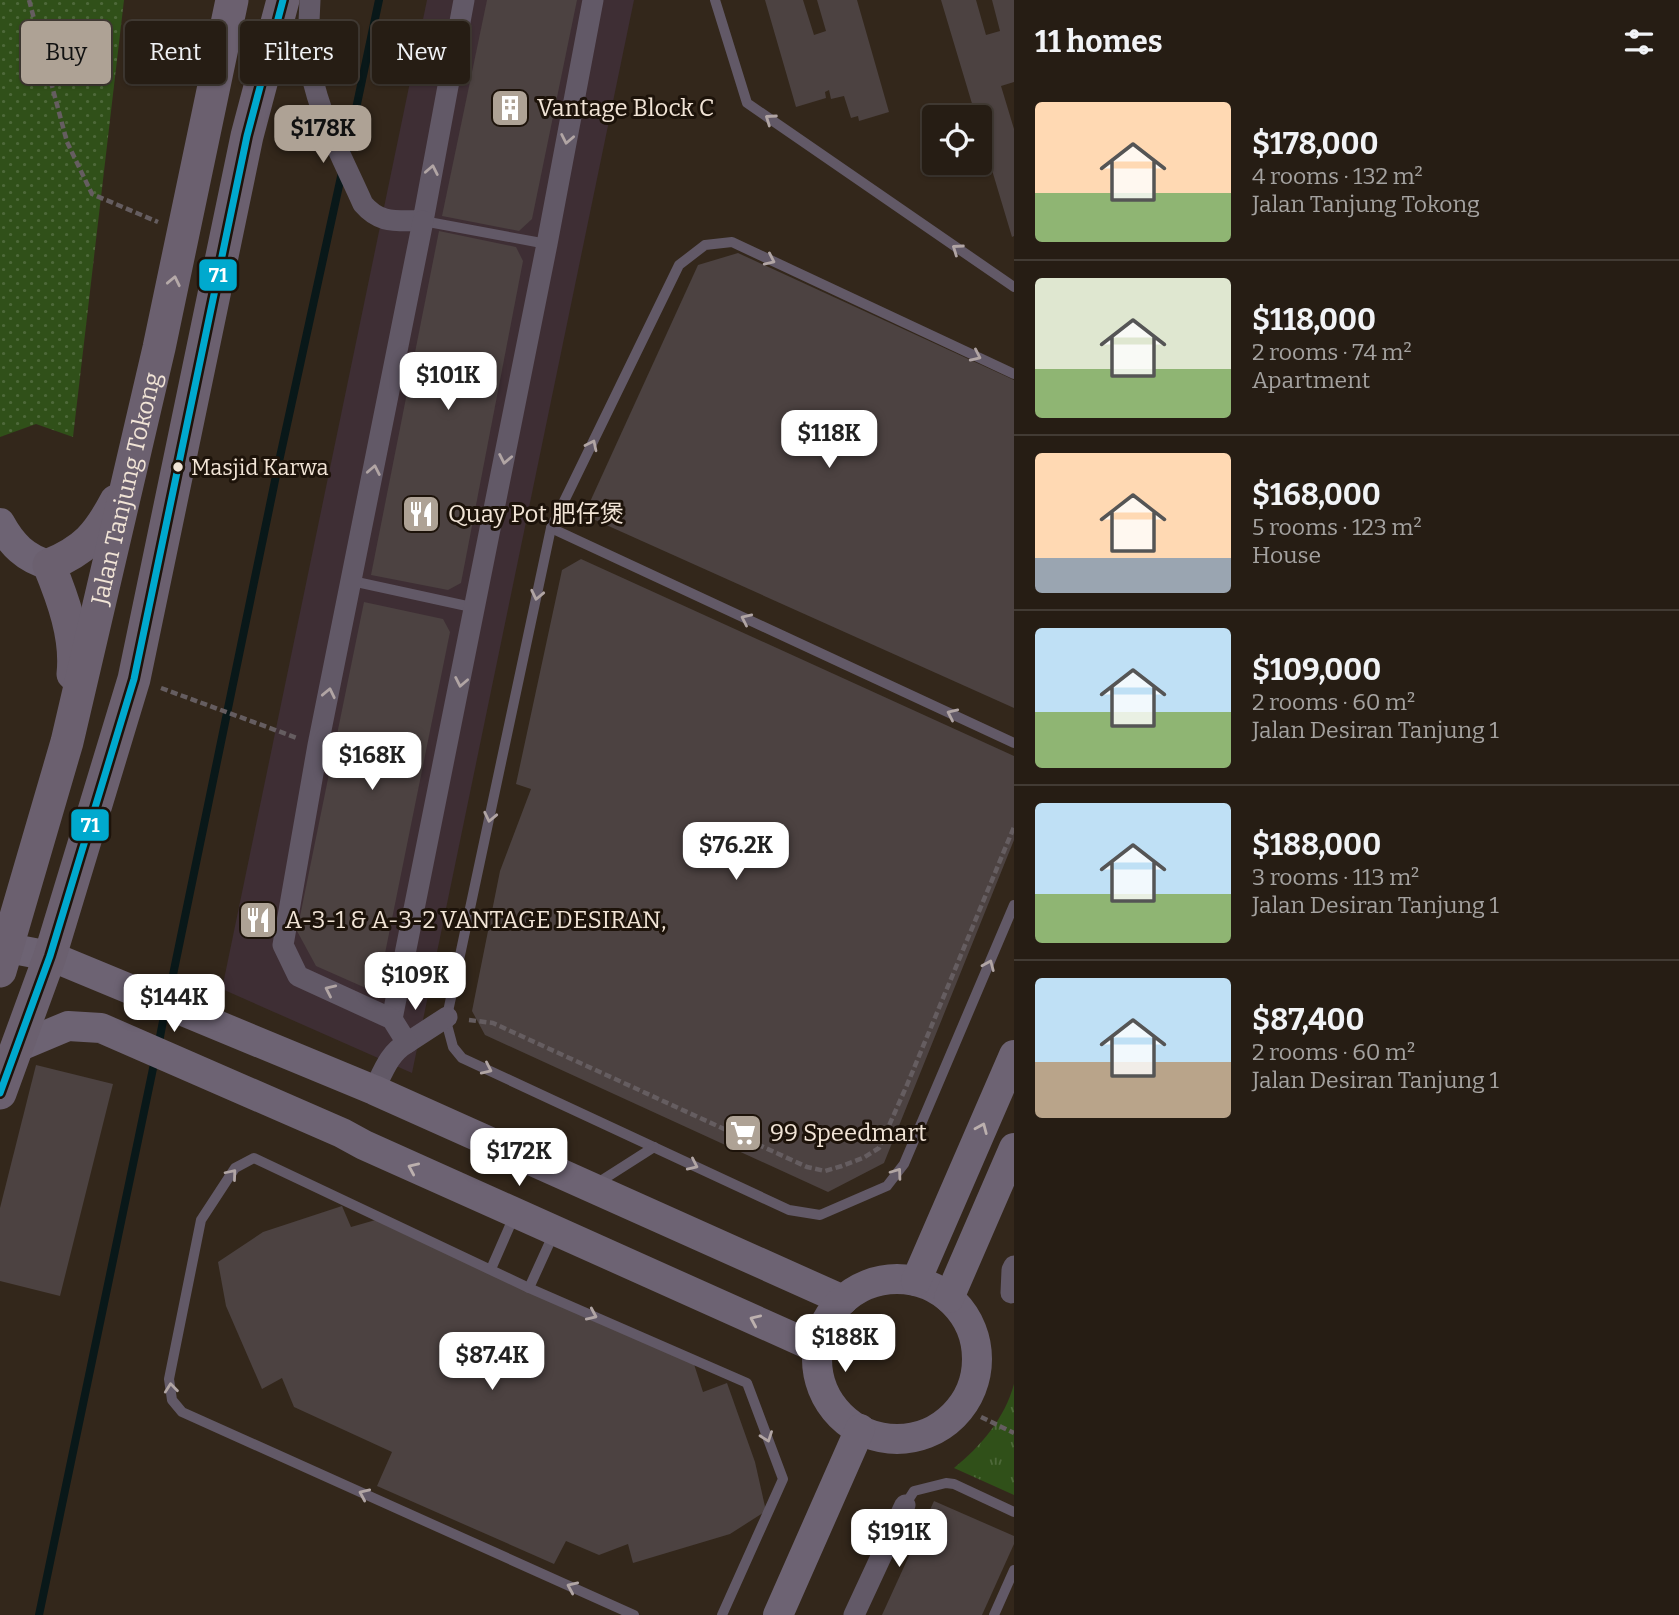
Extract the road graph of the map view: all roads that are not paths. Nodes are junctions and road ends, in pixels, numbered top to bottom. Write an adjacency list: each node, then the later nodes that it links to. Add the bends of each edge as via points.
1 (232, 0): 11 (main road, Jalan Tanjung Tokong, one-way to 1)
2 (283, 0): 21 (main road, Jalan Tanjung Tokong, via 247,136 134,679)
3 (310, 0): 7 (street, via 311,71 321,109 363,204 372,215 385,220)
4 (464, 0): 7 (street, one-way to 4)
5 (593, 0): 8 (street, one-way to 8)
6 (715, 0): 9 (lane, one-way to 6, via 747,103)
7 (422, 221): 8 (lane); 15 (street, one-way to 7)
8 (547, 244): 16 (street, one-way to 16)
9 (1014, 287)
10 (1014, 374): 13 (lane, one-way to 10, via 679,265 705,244 732,242)
11 (129, 479): 14 (main road, via 86,546); 17 (main road, Jalan Tanjung Tokong)
12 (0, 523): 14 (street, via 21,551)
13 (551, 528): 18 (lane, one-way to 13); 22 (lane, one-way to 22)
14 (49, 565): 17 (main road, via 73,644)
15 (352, 581): 16 (lane); 23 (street, one-way to 15, via 299,976 283,945)
16 (476, 608): 23 (street, one-way to 23)
17 (67, 742): 20 (main road, Jalan Tanjung Tokong)
18 (1014, 743)
19 (1014, 905): 29 (lane, one-way to 19, via 800,1212 820,1215 887,1186 904,1164)
20 (3, 955): 21 (street)
21 (50, 956): 25 (main road, Jalan Tanjung Tokong); 27 (street)
22 (447, 1017): 24 (street); 29 (lane, one-way to 29, via 453,1046 462,1058)
23 (392, 1019): 24 (street)
24 (407, 1043): 27 (street, via 391,1055)
25 (18, 1047): 28 (main road, Jalan Tanjung Tokong); 32 (street, one-way to 25, via 101,1028 68,1026)
26 (1014, 1055): 36 (street, one-way to 26)
27 (374, 1090): 31 (street)
28 (0, 1093)
29 (654, 1147): 31 (lane)
30 (1014, 1148): 39 (street)
31 (591, 1187): 40 (street)
32 (515, 1214): 33 (street); 35 (lane)
33 (555, 1231): 37 (lane); 41 (street, one-way to 33)
34 (1014, 1266): 38 (street)
35 (491, 1269): 37 (lane); 46 (lane, one-way to 35, via 182,1412 172,1400 169,1379 201,1220 235,1168 254,1158)
36 (916, 1281): 39 (street); 40 (street, via 877,1281)
37 (529, 1287): 47 (lane, one-way to 47, via 747,1383 783,1479)
38 (1012, 1297)
39 (949, 1298): 42 (street, via 965,1315 975,1337 978,1360 964,1404 927,1434 880,1438)
40 (843, 1300): 41 (street, via 821,1330)
41 (817, 1348): 42 (street, via 825,1395 839,1415)
42 (860, 1429): 48 (street)
43 (905, 1505): 44 (lane, via 914,1491 946,1483); 49 (street)
44 (1014, 1512)
45 (1014, 1570): 50 (lane)
46 (634, 1615)
47 (722, 1615)
48 (778, 1615)
49 (855, 1615)
50 (994, 1615)

